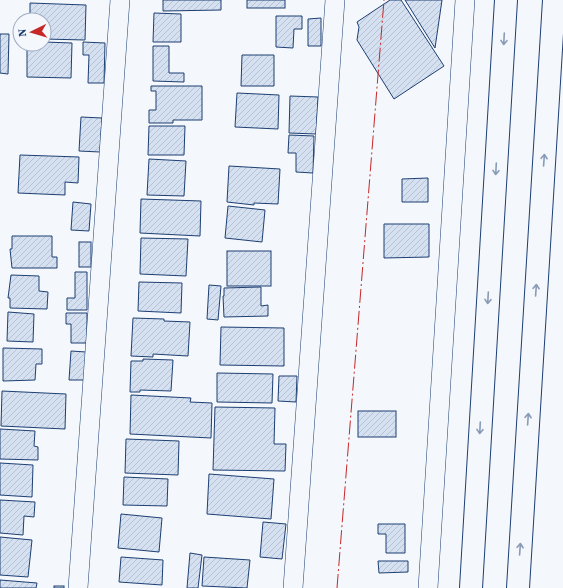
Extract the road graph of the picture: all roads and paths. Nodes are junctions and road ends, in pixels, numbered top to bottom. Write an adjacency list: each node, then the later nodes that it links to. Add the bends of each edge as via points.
1 (120, 0): 6 (street)
2 (335, 0): 7 (street)
3 (466, 0): 8 (street)
4 (506, 0): 9 (main road, one-way to 9)
5 (554, 0): 10 (main road, one-way to 5)
6 (78, 588)
7 (293, 588)
8 (428, 588)
9 (471, 588)
10 (518, 588)

